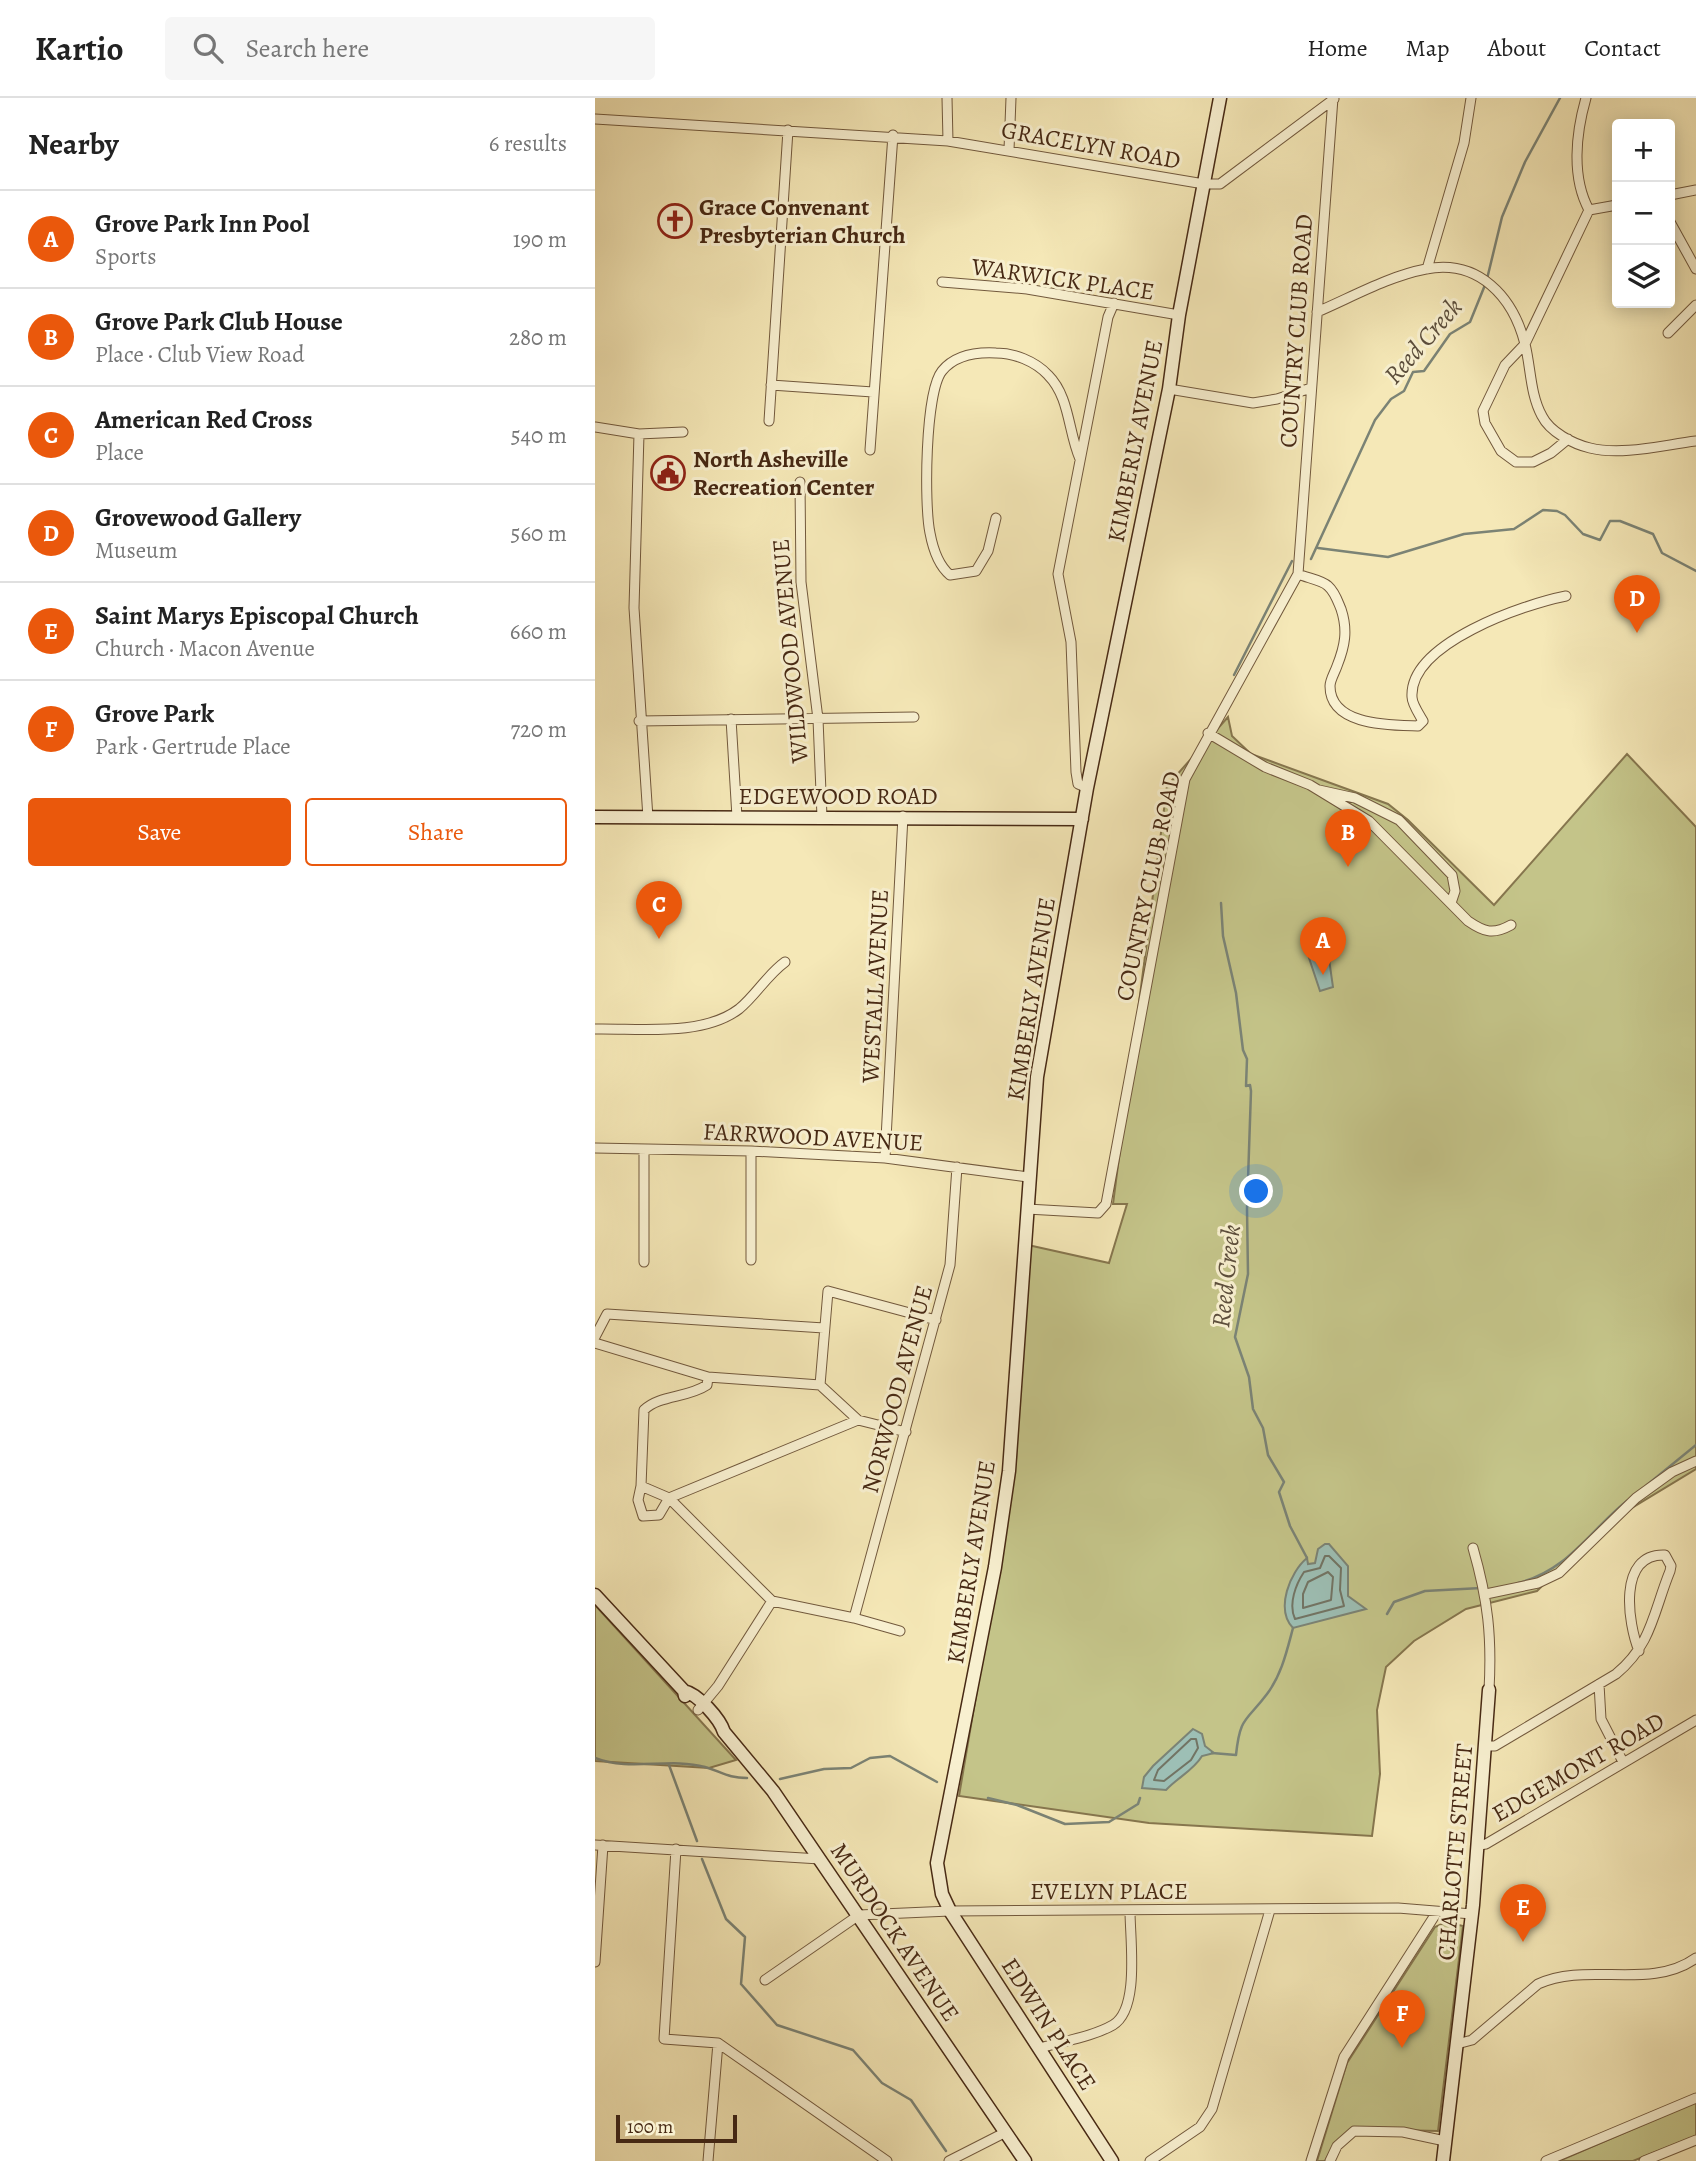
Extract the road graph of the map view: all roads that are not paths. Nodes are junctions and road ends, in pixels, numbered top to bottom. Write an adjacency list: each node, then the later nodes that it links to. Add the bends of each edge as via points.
1 (947, 98): 10 (street)
2 (1011, 98): 11 (street)
3 (1220, 98): 12 (street, KIMBERLY AVENUE)
4 (1471, 98): 18 (street, via 1464,143)
5 (1586, 98): 16 (street, via 1577,164)
6 (1334, 99): 12 (street, via 1220,184); 23 (street, COUNTRY CLUB ROAD)
7 (595, 119): 8 (street, GRACELYN ROAD)
8 (788, 130): 9 (street, GRACELYN ROAD); 27 (street)
9 (893, 135): 10 (street, GRACELYN ROAD); 30 (street)
10 (948, 141): 11 (street, GRACELYN ROAD)
11 (1009, 149): 12 (street, GRACELYN ROAD)
12 (1204, 184): 24 (street, KIMBERLY AVENUE)
13 (1696, 190): 14 (street)
14 (1675, 194)
15 (1612, 206): 16 (street)
16 (1588, 210): 26 (street)
17 (1675, 231): 19 (street)
18 (1427, 268): 23 (street); 26 (street, via 1455,269 1491,282 1516,317)
19 (1696, 269)
20 (941, 282): 21 (street, WARWICK PLACE)
21 (1114, 303): 24 (street, WARWICK PLACE); 38 (street)
22 (1696, 304): 25 (street)
23 (1317, 312): 28 (street, COUNTRY CLUB ROAD)
24 (1179, 316): 29 (street, KIMBERLY AVENUE)
25 (1668, 333)
26 (1525, 344): 35 (street, via 1542,418); 35 (street, via 1505,365 1483,411 1485,423 1501,451 1516,463 1533,462)
27 (771, 384): 30 (street); 31 (street)
28 (1311, 388): 29 (street, via 1253,403); 41 (street, COUNTRY CLUB ROAD)
29 (1169, 389): 48 (street, KIMBERLY AVENUE)
30 (873, 392): 37 (street)
31 (769, 421)
32 (595, 426): 34 (street)
33 (683, 432): 34 (street)
34 (639, 434): 46 (street, via 634,608)
35 (1569, 439): 36 (street, via 1588,448 1608,450)
36 (1696, 441)
37 (870, 450)
38 (1080, 458): 40 (street, via 1063,397 1049,375 1031,362 1010,353 968,354 942,370 933,388 927,484 930,536 943,570 950,575 976,571 988,551); 48 (street, via 1058,574 1071,642 1076,772 1078,784)
39 (800, 482): 45 (street, WILDWOOD AVENUE, via 801,582)
40 (996, 518)
41 (1298, 575): 42 (street, via 1328,585 1347,626 1329,685 1333,701 1342,713 1365,721 1406,726 1423,721 1412,698 1414,685 1424,665 1442,646 1505,615); 47 (street, COUNTRY CLUB ROAD)
42 (1566, 596)
43 (914, 717): 45 (street)
44 (731, 719): 45 (street); 46 (street); 52 (street)
45 (818, 719): 53 (street, WILDWOOD AVENUE)
46 (639, 721): 54 (street)
47 (1208, 733): 49 (street, via 1265,767); 66 (street, COUNTRY CLUB ROAD, via 1185,779 1106,1204 1098,1213)
48 (1087, 788): 55 (street, KIMBERLY AVENUE)
49 (1318, 790): 56 (street, via 1369,821); 56 (street, via 1355,798 1399,820 1452,875 1455,891)
50 (903, 816): 53 (street, EDGEWOOD ROAD); 55 (street, EDGEWOOD ROAD); 63 (street, WESTALL AVENUE)
51 (595, 817): 54 (street, EDGEWOOD ROAD)
52 (737, 817): 53 (street, EDGEWOOD ROAD); 54 (street, EDGEWOOD ROAD)
53 (822, 817)
54 (648, 818)
55 (1082, 819): 65 (street, KIMBERLY AVENUE, via 1037,1077)
56 (1451, 903): 57 (street, via 1483,931 1491,933)
57 (1511, 925)
58 (785, 962): 59 (street, via 738,1009 706,1025)
59 (595, 1029)
60 (595, 1148): 61 (street, FARRWOOD AVENUE)
61 (644, 1150): 62 (street, FARRWOOD AVENUE); 68 (street)
62 (751, 1151): 63 (street, FARRWOOD AVENUE); 67 (street)
63 (885, 1158): 64 (street, FARRWOOD AVENUE)
64 (957, 1167): 65 (street, FARRWOOD AVENUE); 69 (street, NORWOOD AVENUE, via 950,1265)
65 (1028, 1177): 66 (street, KIMBERLY AVENUE)
66 (1027, 1209): 98 (street, KIMBERLY AVENUE, via 1009,1471 995,1567 937,1863)
67 (751, 1260)
68 (644, 1262)
69 (936, 1320): 70 (street, via 828,1291); 76 (street, NORWOOD AVENUE)
70 (824, 1328): 71 (street, via 607,1314); 74 (street)
71 (595, 1337)
72 (595, 1343): 73 (street)
73 (708, 1377): 74 (street); 78 (street, via 707,1385 695,1394 654,1403 644,1410)
74 (820, 1385): 75 (street)
75 (858, 1420): 76 (street); 79 (street)
76 (906, 1433): 84 (street, NORWOOD AVENUE)
77 (1696, 1461): 81 (street, via 1636,1498 1559,1573 1538,1583)
78 (641, 1486): 79 (street); 79 (street, via 638,1500 643,1516 659,1515)
79 (669, 1498): 83 (street)
80 (1473, 1548): 81 (street, CHARLOTTE STREET)
81 (1486, 1594): 88 (street, CHARLOTTE STREET, via 1491,1630)
82 (595, 1595): 89 (street, MURDOCK AVENUE)
83 (772, 1601): 84 (street); 89 (street)
84 (854, 1618): 85 (street)
85 (900, 1631)
86 (1640, 1651): 86 (street, via 1630,1625 1631,1584 1636,1568 1657,1555 1665,1556 1671,1566); 87 (street)
87 (1599, 1684): 91 (street, via 1495,1746); 92 (street, via 1601,1719)
88 (1489, 1690): 91 (street, CHARLOTTE STREET)
89 (701, 1708): 96 (street, MURDOCK AVENUE, via 722,1726)
90 (1696, 1720): 92 (street, EDGEMONT ROAD)
91 (1486, 1746): 94 (street, CHARLOTTE STREET)
92 (1623, 1762): 94 (street, EDGEMONT ROAD)
93 (599, 1845): 95 (street); 104 (street)
94 (1479, 1845): 101 (street, CHARLOTTE STREET)
95 (675, 1849): 96 (street); 106 (street, via 664,2039)
96 (820, 1859): 102 (street, MURDOCK AVENUE)
97 (1270, 1910): 99 (street, EVELYN PLACE); 100 (street, EVELYN PLACE, via 1398,1908); 118 (street, via 1212,2109 1200,2127)
98 (950, 1911): 99 (street, EVELYN PLACE); 102 (street, EVELYN PLACE); 108 (street, EDWIN PLACE)
99 (1130, 1911): 108 (street, via 1130,2002 1122,2017 1108,2027)
100 (1437, 1912): 101 (street, EVELYN PLACE); 119 (street, via 1344,2057)
101 (1472, 1914): 107 (street, CHARLOTTE STREET)
102 (859, 1915): 105 (street); 110 (street, MURDOCK AVENUE)
103 (1696, 1958): 107 (street, via 1652,1974 1576,1973 1550,1978 1472,2040)
104 (595, 1962)
105 (765, 1980)
106 (718, 2043): 113 (street); 114 (street)
107 (1457, 2044): 112 (street, CHARLOTTE STREET)
108 (1040, 2048): 117 (street, EDWIN PLACE)
109 (1696, 2098): 122 (street)
110 (1006, 2132): 115 (street); 116 (street, MURDOCK AVENUE)
111 (1696, 2140): 123 (street)
112 (1445, 2141): 120 (street, via 1403,2132 1354,2131 1337,2146); 121 (street, CHARLOTTE STREET)
113 (708, 2161)
114 (887, 2161)
115 (949, 2161)
116 (1025, 2161)
117 (1112, 2161)
118 (1150, 2161)
119 (1311, 2161)
120 (1330, 2161)
121 (1443, 2161)
122 (1546, 2161)
123 (1644, 2161)

